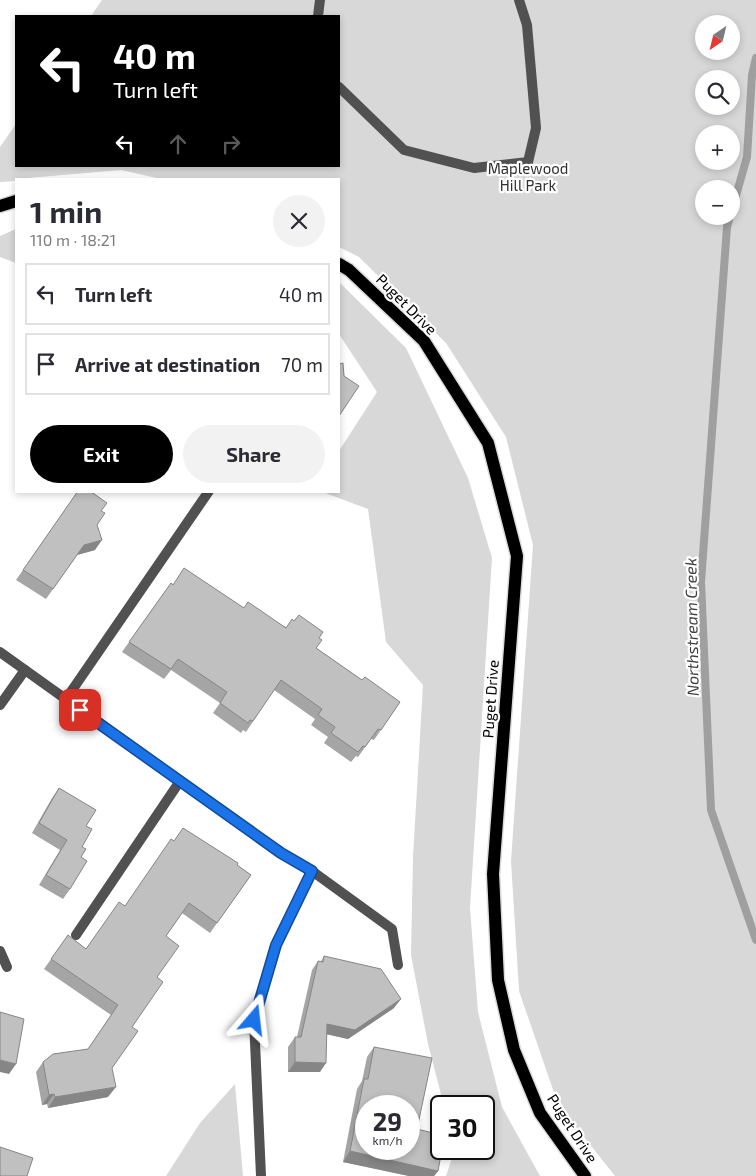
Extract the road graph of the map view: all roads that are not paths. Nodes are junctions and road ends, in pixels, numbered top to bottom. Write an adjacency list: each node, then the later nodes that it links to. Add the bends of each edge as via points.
1 (320, 0): 3 (street)
2 (519, 0): 4 (street, via 527,26 536,128 528,162 474,168 404,150)
3 (318, 15)
4 (340, 88)
5 (15, 201): 6 (main road)
6 (0, 206)
7 (340, 265): 20 (main road, Puget Drive, via 350,270 424,341 488,442 517,556 493,874 498,980 514,1050 540,1113)
8 (208, 493): 11 (street)
9 (0, 652): 10 (street)
10 (25, 670): 11 (street); 12 (street)
11 (66, 700): 13 (street)
12 (0, 705)
13 (180, 781): 14 (street, via 281,853); 15 (street)
14 (312, 871): 17 (street, via 392,929); 19 (street, via 276,945 254,1020)
15 (76, 935)
16 (0, 950): 18 (street)
17 (398, 965)
18 (7, 967)
19 (261, 1176)
20 (585, 1176)

